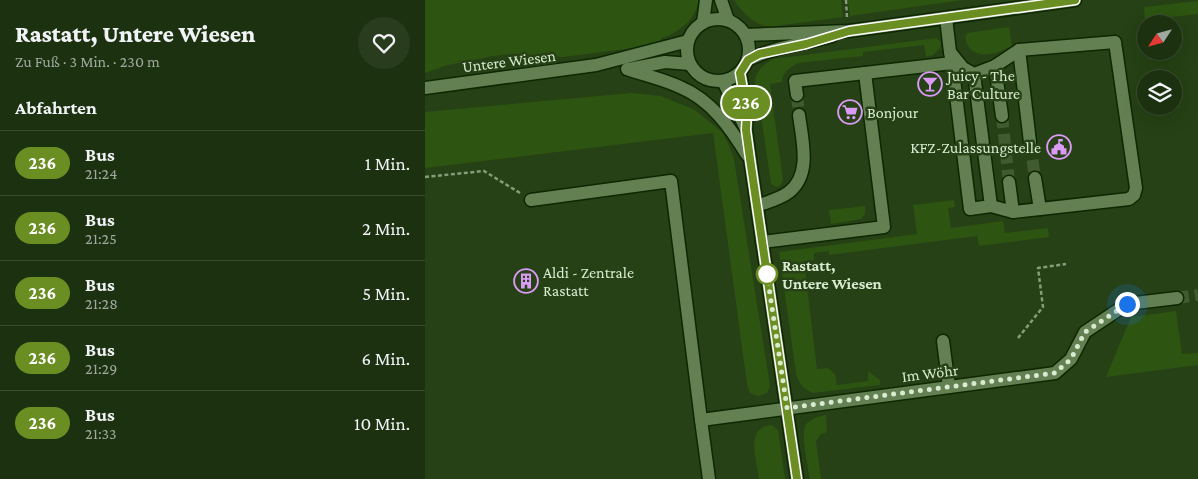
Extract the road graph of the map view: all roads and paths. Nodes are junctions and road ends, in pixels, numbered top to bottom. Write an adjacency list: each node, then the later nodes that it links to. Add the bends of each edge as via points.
1 (706, 0): 7 (street)
2 (721, 0): 6 (street)
3 (846, 0): 8 (path)
4 (1075, 0): 5 (street)
5 (946, 18): 8 (street); 12 (street)
6 (728, 20): 7 (street, via 715,19); 9 (street)
7 (703, 23): 10 (street)
8 (849, 31): 9 (street); 13 (street, via 772,50)
9 (746, 35): 13 (street)
10 (688, 41): 14 (street); 15 (street, Untere Wiesen)
11 (1019, 50): 16 (street); 27 (street); 35 (street, via 1115,42 1136,188 1129,198)
12 (951, 57): 19 (street); 20 (street); 34 (street, via 970,209)
13 (748, 60): 18 (street)
14 (690, 64): 17 (street, Untere Wiesen, via 665,62); 21 (street, via 707,80)
15 (597, 65): 17 (street, Untere Wiesen); 22 (street, Untere Wiesen)
16 (995, 66): 20 (street); 25 (street)
17 (627, 70): 28 (street, via 680,87 705,102 725,122)
18 (740, 73): 21 (street); 26 (street, via 747,111)
19 (865, 73): 23 (street, via 795,81); 37 (street, via 884,226)
20 (974, 74): 34 (street)
21 (723, 81): 26 (street)
22 (425, 88)
23 (797, 94)
24 (799, 115): 33 (street, via 804,156 798,182 789,192)
25 (1002, 116)
26 (746, 130): 28 (street)
27 (1030, 142)
28 (750, 159): 33 (street)
29 (425, 177): 32 (path, via 484,171)
30 (1035, 178): 35 (street)
31 (1009, 182): 36 (street)
32 (531, 200): 44 (street, via 671,181)
33 (757, 206): 37 (street)
34 (991, 206): 36 (street)
35 (1040, 208): 36 (street)
36 (1013, 212)
37 (762, 242): 43 (street)
38 (1066, 264): 40 (path, via 1038,268 1043,307)
39 (1177, 298): 42 (street, Im Wöhr, via 1127,304 1085,332 1071,359 1055,373)
40 (1018, 338)
41 (943, 341): 42 (street)
42 (949, 387): 43 (street, Im Wöhr)
43 (787, 408): 44 (street, Im Wöhr); 46 (street)
44 (701, 420): 45 (street)
45 (709, 479)
46 (797, 479)

